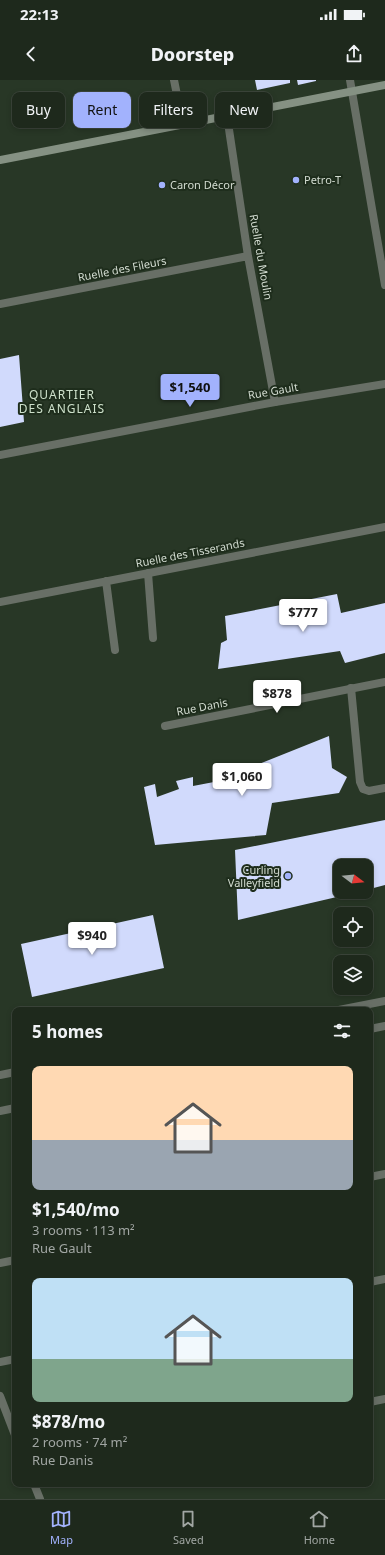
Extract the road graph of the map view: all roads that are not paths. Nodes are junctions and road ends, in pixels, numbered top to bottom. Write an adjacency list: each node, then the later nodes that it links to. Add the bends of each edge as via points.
1 (174, 80): 4 (street)
2 (350, 80): 5 (street)
3 (385, 85): 5 (main road)
4 (176, 92)
5 (352, 92): 6 (main road); 11 (street)
6 (272, 107)
7 (166, 128): 9 (main road)
8 (229, 128): 10 (street, Ruelle du Moulin)
9 (0, 160)
10 (248, 256): 12 (street, Ruelle des Fileurs); 14 (street, Ruelle du Moulin)
11 (385, 285)
12 (0, 304)
13 (385, 384): 14 (street, Rue Gault)
14 (275, 402): 15 (street, Rue Gault)
15 (0, 455)
16 (385, 527): 17 (street, Ruelle des Tisserands)
17 (148, 573): 18 (street, Ruelle des Tisserands); 20 (street)
18 (106, 581): 19 (street, Ruelle des Tisserands); 21 (street)
19 (0, 602)
20 (154, 638)
21 (115, 650)
22 (385, 682): 23 (street, Rue Danis)
23 (351, 688): 24 (street, Rue Danis); 25 (street, via 360,782 363,789 369,791)
24 (165, 726)
25 (385, 788)
26 (385, 1001): 27 (street)
27 (355, 1007)
28 (385, 1026): 29 (street)
29 (373, 1028)
30 (12, 1073): 31 (street)
31 (0, 1075)
32 (12, 1109): 33 (street)
33 (0, 1111)
34 (385, 1174): 35 (street)
35 (373, 1176)
36 (12, 1261): 37 (street)
37 (0, 1263)
38 (385, 1279): 39 (street)
39 (373, 1281)
40 (12, 1360): 41 (street)
41 (0, 1362)
42 (0, 1396): 45 (street)
43 (385, 1399): 44 (street)
44 (373, 1401)
45 (12, 1427)
46 (35, 1487): 47 (street)
47 (40, 1499)

